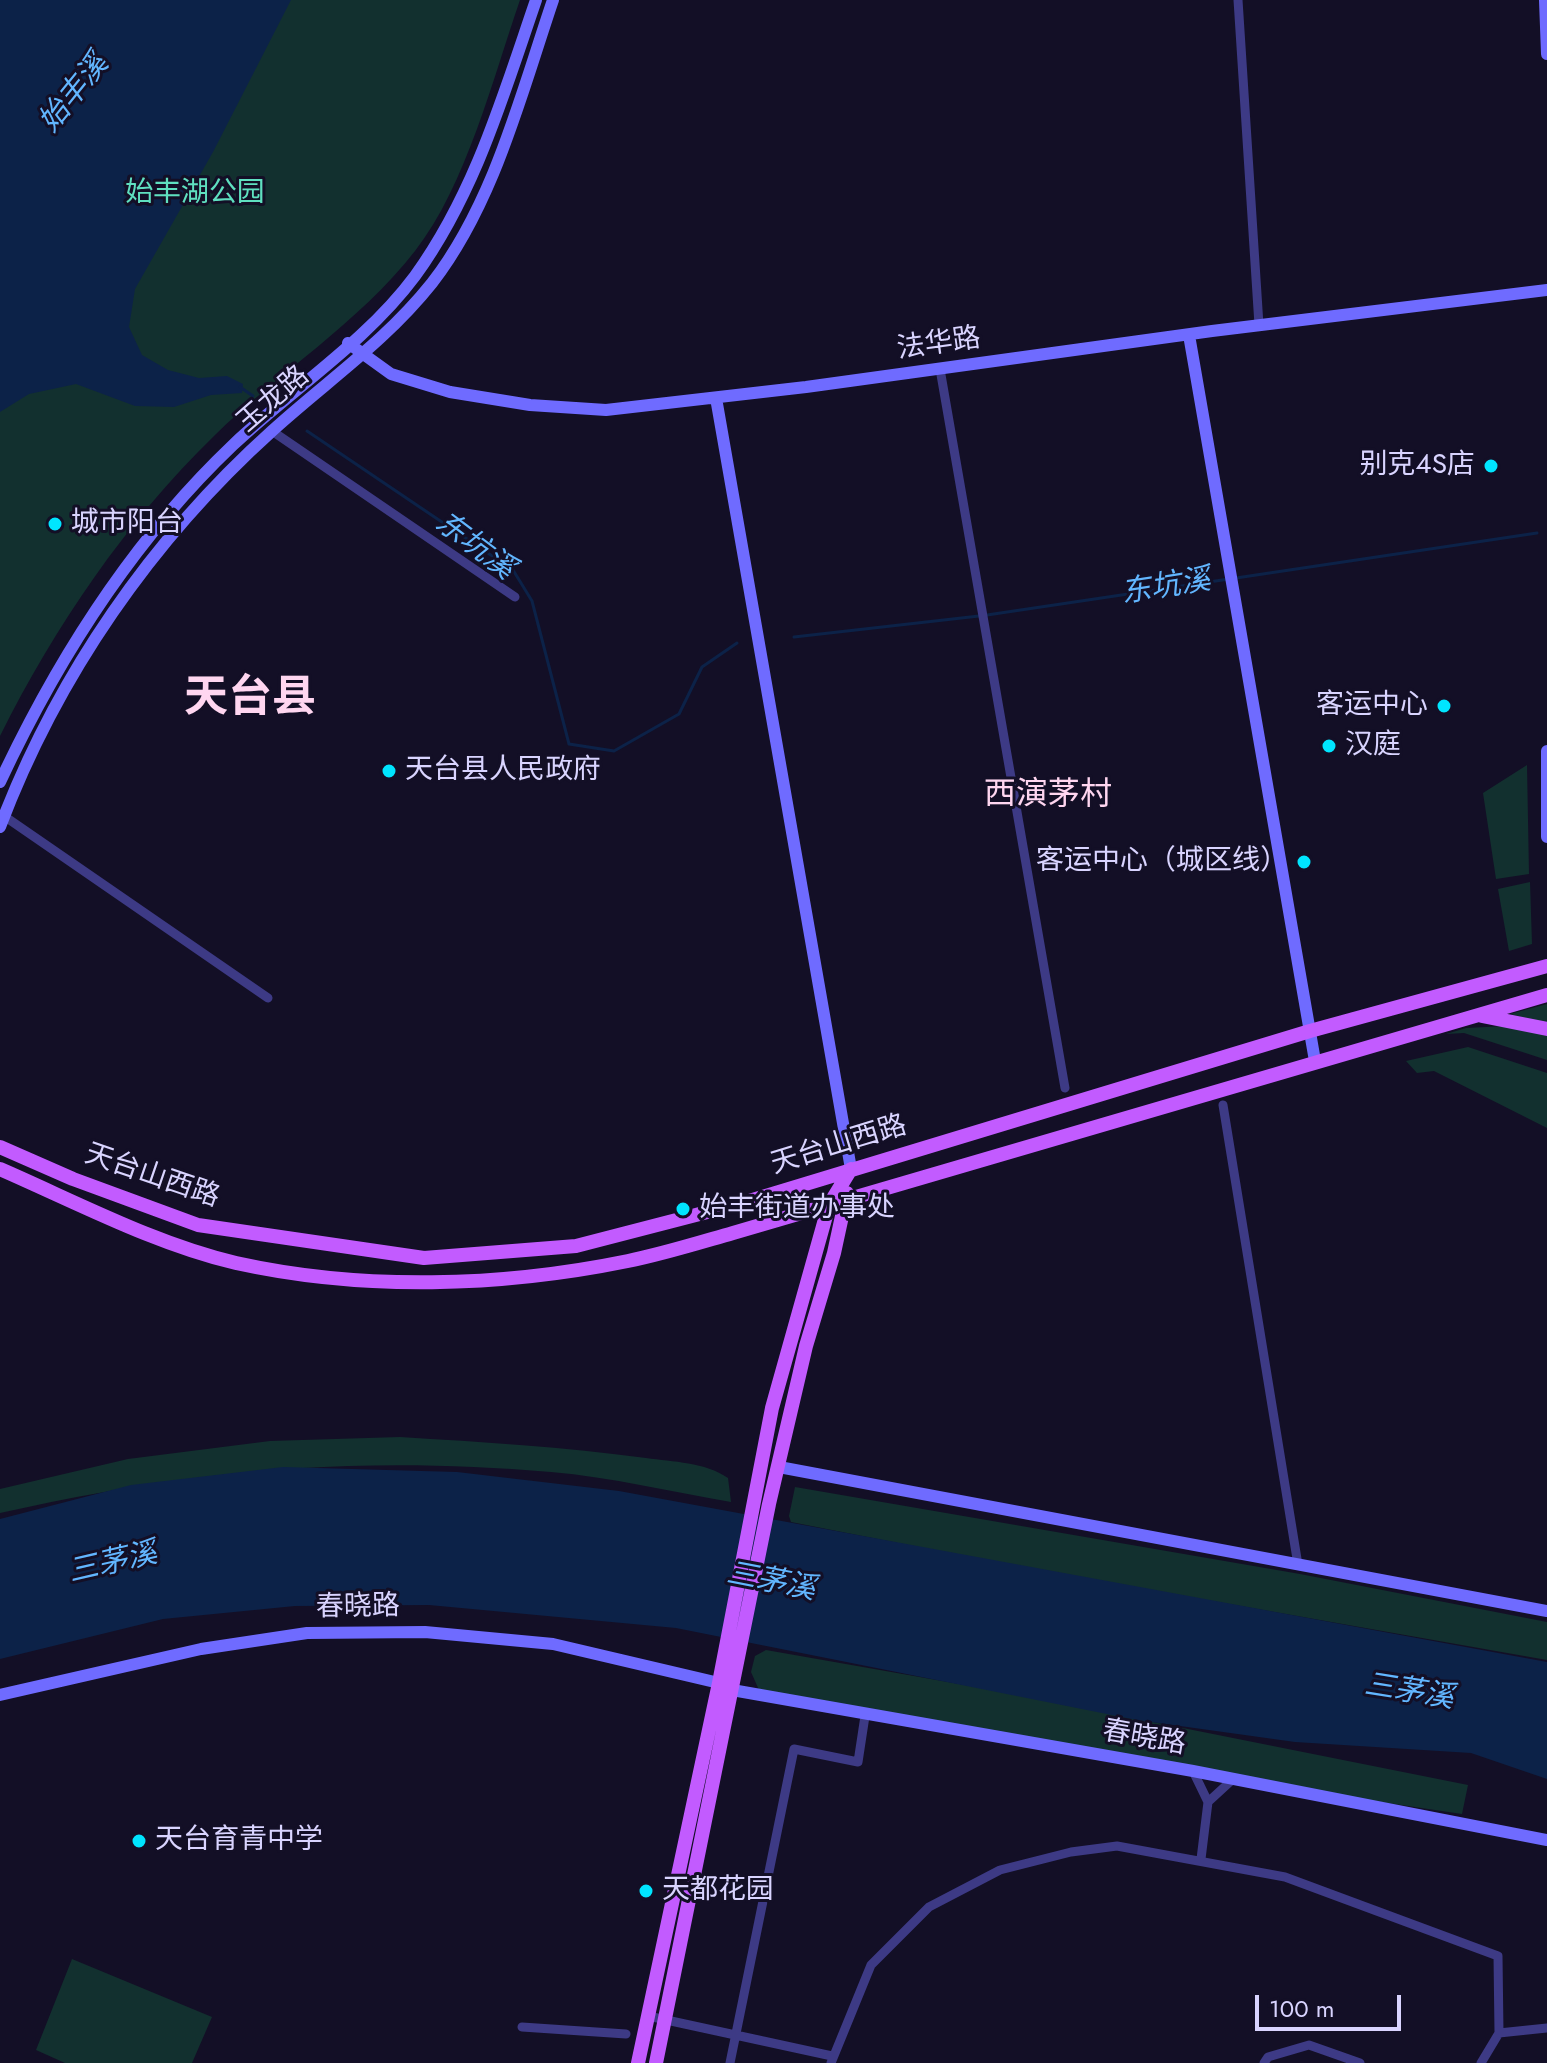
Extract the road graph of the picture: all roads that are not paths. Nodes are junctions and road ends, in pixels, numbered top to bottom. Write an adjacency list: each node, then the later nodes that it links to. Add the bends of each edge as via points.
1 (536, 0): 9 (street, 玉龙路, via 481,160 457,208 413,279)
2 (553, 0): 10 (street, 玉龙路, via 474,213 433,281)
3 (1238, 0): 7 (street)
4 (1545, 0): 5 (street)
5 (1547, 54)
6 (1547, 290): 7 (street, 法华路)
7 (1259, 325): 8 (street, 法华路)
8 (1189, 335): 11 (street, 法华路); 24 (street)
9 (348, 343): 10 (street, 法华路); 16 (street, 玉龙路, via 232,446 121,572 65,660)
10 (363, 357): 12 (street, 法华路, via 410,382 530,405 606,410); 13 (street, 玉龙路)
11 (940, 369): 12 (street, 法华路); 26 (street)
12 (716, 398): 30 (street)
13 (272, 431): 14 (street); 17 (street, 玉龙路, via 180,523 135,579 56,703)
14 (515, 597)
15 (1547, 751): 18 (street)
16 (0, 782)
17 (2, 821): 21 (street)
18 (1547, 837)
19 (1547, 966): 24 (main road, 天台山西路)
20 (1547, 995): 22 (main road, 天台山西路)
21 (268, 998)
22 (1473, 1015): 23 (main road); 25 (main road, 天台山西路)
23 (1547, 1029)
24 (1310, 1031): 25 (street); 30 (main road, 天台山西路)
25 (1315, 1061): 31 (main road, 天台山西路)
26 (1065, 1088)
27 (1223, 1105): 39 (street)
28 (0, 1147): 34 (main road, 天台山西路, via 198,1225)
29 (0, 1169): 36 (main road, 天台山西路, via 237,1263 365,1281)
30 (851, 1169): 31 (main road); 32 (main road); 33 (main road, 天台山西路)
31 (845, 1201): 32 (main road, 天台山西路); 37 (main road)
32 (829, 1205): 35 (main road, 天台山西路); 38 (main road, via 772,1408)
33 (634, 1231): 34 (main road, 天台山西路, via 576,1246); 35 (main road)
34 (424, 1258): 36 (main road)
35 (640, 1258): 36 (main road, 天台山西路, via 497,1279)
36 (422, 1281)
37 (779, 1467): 38 (main road); 39 (street)
38 (762, 1502): 41 (main road)
39 (1298, 1565): 40 (street)
40 (1547, 1611)
41 (725, 1686): 42 (street, 春晓路, via 553,1644 425,1632 307,1633 201,1649); 43 (street, 春晓路); 49 (main road); 50 (main road)
42 (0, 1695)
43 (865, 1716): 44 (street, 春晓路); 55 (street, via 858,1762 794,1749)
44 (1193, 1771): 45 (street, 春晓路); 46 (street)
45 (1232, 1780): 46 (street); 47 (street, 春晓路)
46 (1208, 1802): 48 (street)
47 (1547, 1840)
48 (1201, 1859): 53 (street, via 1285,1877 1498,1956); 56 (street, via 1117,1846 1071,1852 1000,1870 929,1907 871,1965)
49 (648, 2016): 50 (street); 57 (main road)
50 (665, 2020): 55 (street); 58 (main road)
51 (522, 2027): 54 (street)
52 (1547, 2028): 53 (street)
53 (1499, 2033): 62 (street)
54 (626, 2034)
55 (735, 2035): 56 (street); 59 (street)
56 (832, 2059)
57 (638, 2063)
58 (656, 2063)
59 (730, 2063)
60 (1264, 2063): 61 (street, via 1268,2057 1309,2045)
61 (1360, 2063)
62 (1481, 2063)

